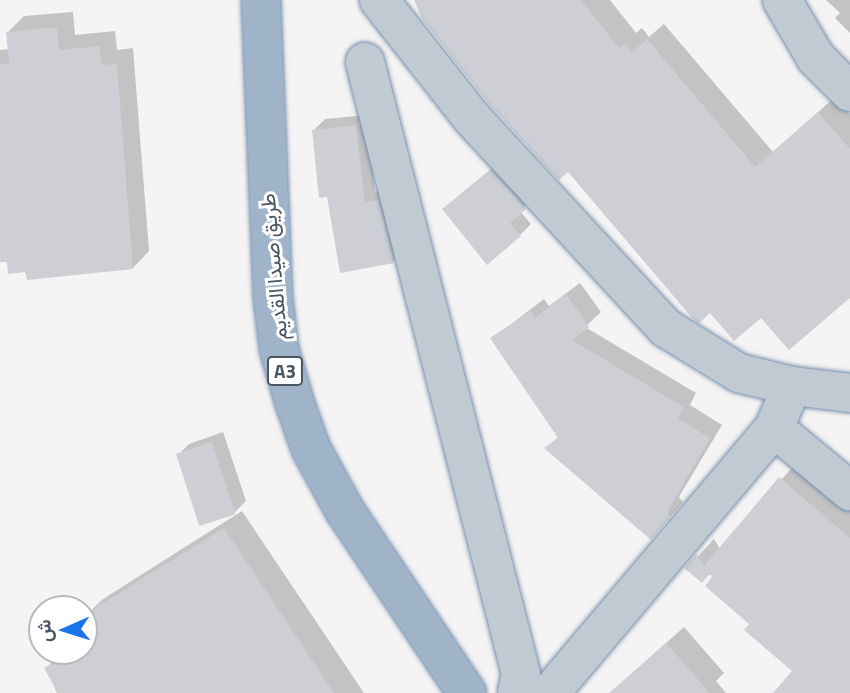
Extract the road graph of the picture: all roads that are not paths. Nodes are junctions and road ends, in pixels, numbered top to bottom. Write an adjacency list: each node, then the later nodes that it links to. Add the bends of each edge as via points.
1 (261, 0): 10 (highway, طريق صيدا القديم / A3, via 273,298 279,349 292,393 311,449 345,511)
2 (379, 0): 6 (street, via 472,118 666,328 739,373)
3 (782, 0): 5 (street, via 816,58)
4 (365, 62): 11 (street, via 518,661)
5 (850, 92)
6 (792, 386): 7 (street); 8 (street)
7 (850, 393)
8 (774, 428): 9 (street); 12 (street)
9 (850, 491)
10 (467, 693)
11 (517, 693)
12 (550, 693)

